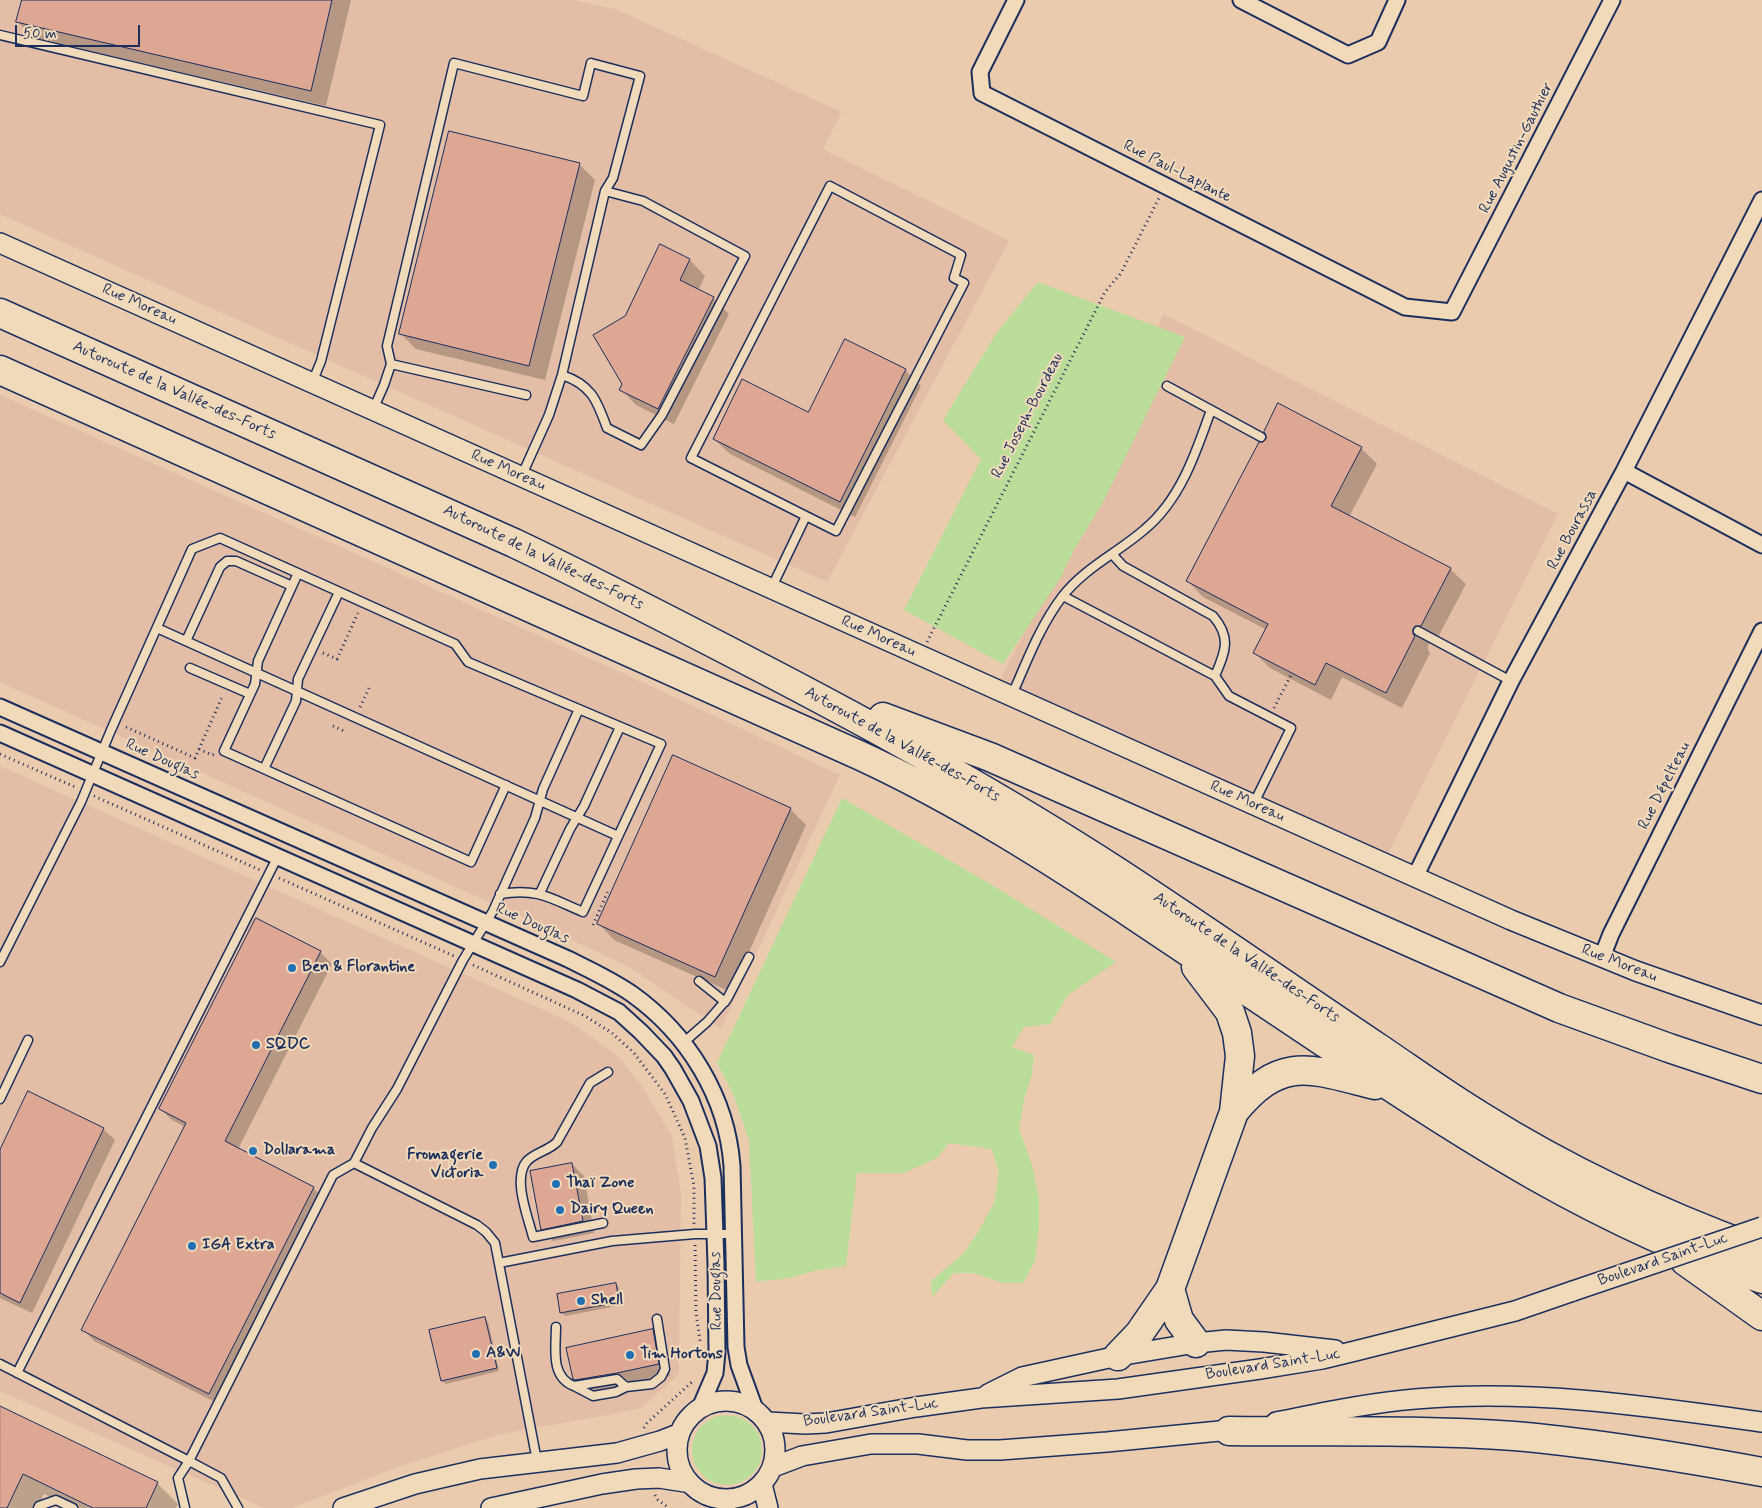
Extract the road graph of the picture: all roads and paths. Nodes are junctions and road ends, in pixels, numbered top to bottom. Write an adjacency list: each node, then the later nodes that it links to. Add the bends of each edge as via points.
1 (1016, 0): 10 (street, Rue Paul-Laplante, via 980,72 982,93 1405,306)
2 (1241, 0): 3 (street, via 1348,55 1378,42)
3 (1397, 0)
4 (1612, 0): 10 (street, Rue Augustin-Gauthier)
5 (0, 35): 15 (lane, via 380,125 321,361)
6 (604, 191): 12 (lane, via 613,178 640,76 591,63 583,96 454,63 387,346); 14 (lane); 14 (lane, via 643,201 745,256 662,415 641,445 607,428 592,394 577,381)
7 (1159, 198): 36 (path, Rue Joseph-Bourdeau, via 1121,273 1106,292)
8 (1762, 200): 21 (street, Rue Bourassa)
9 (0, 243): 15 (street, Rue Moreau)
10 (1452, 312)
11 (0, 313): 43 (highway, Autoroute de la Vallée-des-Forts, via 514,543)
12 (391, 364): 17 (lane); 18 (lane)
13 (0, 370): 77 (highway, Autoroute de la Vallée-des-Forts, via 882,765 1041,854)
14 (562, 375): 22 (lane, via 549,415)
15 (312, 383): 18 (street, Rue Moreau)
16 (1167, 386): 19 (lane)
17 (526, 396)
18 (373, 410): 22 (street, Rue Moreau)
19 (1211, 410): 20 (lane); 25 (lane, via 1193,457 1169,503 1146,529)
20 (1261, 437)
21 (1624, 471): 24 (street); 42 (street, Rue Bourassa)
22 (521, 477): 28 (street, Rue Moreau)
23 (806, 516): 23 (lane, via 691,458 830,186 961,255 954,278 964,283 836,532); 28 (lane)
24 (1762, 545)
25 (1112, 554): 30 (lane, via 1073,584); 41 (lane, via 1123,566 1213,616 1220,624 1225,652)
26 (298, 573): 27 (lane); 29 (lane); 32 (lane, via 220,538 192,549)
27 (292, 586): 35 (lane, via 227,560 220,567); 39 (lane, via 258,661)
28 (771, 589): 49 (street, Rue Moreau)
29 (339, 592): 45 (lane, via 298,679); 52 (lane, via 455,644 468,662)
30 (1063, 596): 41 (lane); 49 (lane, via 1042,627)
31 (359, 612): 37 (path, via 337,659 321,653)
32 (157, 628): 35 (lane); 58 (lane)
33 (1762, 631): 80 (street, Rue Dépelteau)
34 (1418, 632): 42 (lane)
35 (186, 641): 39 (lane)
36 (924, 648)
37 (318, 660)
38 (190, 668): 46 (lane)
39 (258, 672): 45 (lane); 46 (lane)
40 (1292, 673): 48 (path)
41 (1216, 676): 66 (lane, via 1229,696 1291,728)
42 (1511, 681): 71 (street, Rue Bourassa)
43 (790, 682): 88 (highway, via 990,757 1559,1008); 100 (highway, Autoroute de la Vallée-des-Forts, via 955,773 1060,836 1513,1136 1613,1189)
44 (370, 686): 51 (path)
45 (297, 690): 60 (lane, via 296,701); 62 (lane)
46 (250, 694): 60 (lane, via 224,751)
47 (231, 696): 54 (path, via 224,693 195,758)
48 (1280, 696)
49 (1012, 697): 66 (street, Rue Moreau)
50 (0, 707): 58 (street, Rue Douglas)
51 (360, 707)
52 (579, 709): 55 (lane); 64 (lane, via 543,789)
53 (333, 726): 56 (path)
54 (126, 727)
55 (620, 727): 67 (lane); 68 (lane, via 661,744)
56 (344, 731)
57 (0, 733): 61 (street, Rue Douglas)
58 (102, 753): 61 (lane); 75 (street, Rue Douglas)
59 (0, 754): 63 (path)
60 (264, 769): 62 (lane, via 471,862)
61 (93, 774): 69 (street, Rue Douglas); 81 (lane)
62 (506, 785): 64 (lane)
63 (72, 786)
64 (541, 801): 67 (lane); 74 (lane)
65 (110, 803): 70 (path)
66 (1253, 805): 71 (street, Rue Moreau)
67 (577, 817): 68 (lane); 73 (lane)
68 (618, 836): 73 (lane, via 583,912)
69 (278, 856): 76 (street, Rue Douglas); 112 (lane)
70 (256, 868)
71 (1415, 877): 80 (street, Rue Moreau)
72 (298, 888): 78 (path)
73 (540, 893): 74 (lane)
74 (500, 894): 75 (lane)
75 (486, 923): 76 (lane); 86 (street, Rue Douglas, via 613,982 654,1012)
76 (473, 944): 93 (lane); 96 (street, Rue Douglas, via 608,1006 636,1027 664,1056 691,1101 708,1146 713,1178)
77 (1177, 944): 90 (highway, Autoroute de la Vallée-des-Forts); 92 (highway, via 1216,993 1238,1033 1240,1056)
78 (450, 954)
79 (749, 957): 83 (lane)
80 (1602, 957): 84 (street, Rue Moreau)
81 (0, 962)
82 (699, 981): 83 (lane)
83 (725, 1002): 86 (lane)
84 (1762, 1015)
85 (28, 1040): 89 (lane)
86 (683, 1043): 97 (street, Rue Douglas, via 712,1089 724,1116 732,1166)
87 (608, 1072): 94 (lane, via 590,1082 557,1142 527,1162 520,1181 534,1237)
88 (1762, 1080)
89 (2, 1089): 91 (lane)
90 (1393, 1089): 92 (highway, via 1320,1071 1290,1071 1259,1085); 98 (highway, Autoroute de la Vallée-des-Forts, via 1502,1158)
91 (0, 1100)
92 (1234, 1112): 103 (highway)
93 (354, 1163): 101 (lane, via 477,1225 494,1243); 123 (lane, via 333,1175)
94 (603, 1223)
95 (1762, 1227): 109 (street, Boulevard Saint-Luc, bridge, via 1515,1311)
96 (714, 1234): 97 (lane); 101 (lane, via 612,1241); 117 (street, Rue Douglas, via 717,1364)
97 (734, 1234): 118 (street, Rue Douglas, via 736,1347 739,1366)
98 (1647, 1234): 102 (highway, Autoroute de la Vallée-des-Forts); 104 (highway)
99 (695, 1249): 107 (path, Rue Douglas)
100 (1762, 1251)
101 (499, 1263): 124 (lane)
102 (1762, 1279)
103 (1170, 1289): 108 (highway, via 1179,1320); 110 (highway)
104 (1762, 1316)
105 (657, 1319): 115 (lane, via 665,1369 652,1384)
106 (556, 1327): 114 (lane, via 556,1367 559,1376)
107 (700, 1343)
108 (1196, 1343): 109 (street, via 1226,1340 1264,1342); 110 (street)
109 (1351, 1352): 116 (street, Boulevard Saint-Luc, via 1260,1369 1118,1389)
110 (1118, 1356): 116 (street, via 1022,1377)
111 (0, 1364): 112 (lane)
112 (17, 1373): 123 (lane)
113 (696, 1376): 121 (path, via 647,1423)
114 (574, 1386): 115 (lane, via 617,1379); 115 (lane, via 594,1396)
115 (626, 1387)
116 (981, 1398): 118 (street, Boulevard Saint-Luc, via 826,1423 805,1424)
117 (700, 1408): 118 (street, via 728,1402); 122 (street, via 687,1419)
118 (762, 1417): 125 (street, via 775,1436)
119 (1762, 1422): 120 (street, Boulevard Saint-Luc, via 1596,1400 1495,1396 1376,1403)
120 (1229, 1430): 125 (street, Boulevard Saint-Luc, via 1000,1450 871,1444 802,1456); 126 (highway, via 1513,1436 1652,1453)
121 (643, 1434)
122 (678, 1434): 124 (street, via 617,1453); 127 (street, via 675,1455)
123 (188, 1461): 133 (lane, via 178,1478); 134 (lane, via 221,1478)
124 (537, 1463): 135 (street, via 471,1471 415,1484)
125 (773, 1468): 128 (street)
126 (1762, 1472)
127 (685, 1482): 130 (street); 136 (street, via 636,1479)
128 (762, 1484): 130 (street); 138 (street)
129 (654, 1492): 137 (path, via 658,1500)
130 (723, 1503)
131 (38, 1508): 132 (lane, via 56,1500)
132 (73, 1508)
133 (185, 1508)
134 (238, 1508)
135 (343, 1508)
136 (491, 1508)
137 (669, 1508)
138 (768, 1508)

